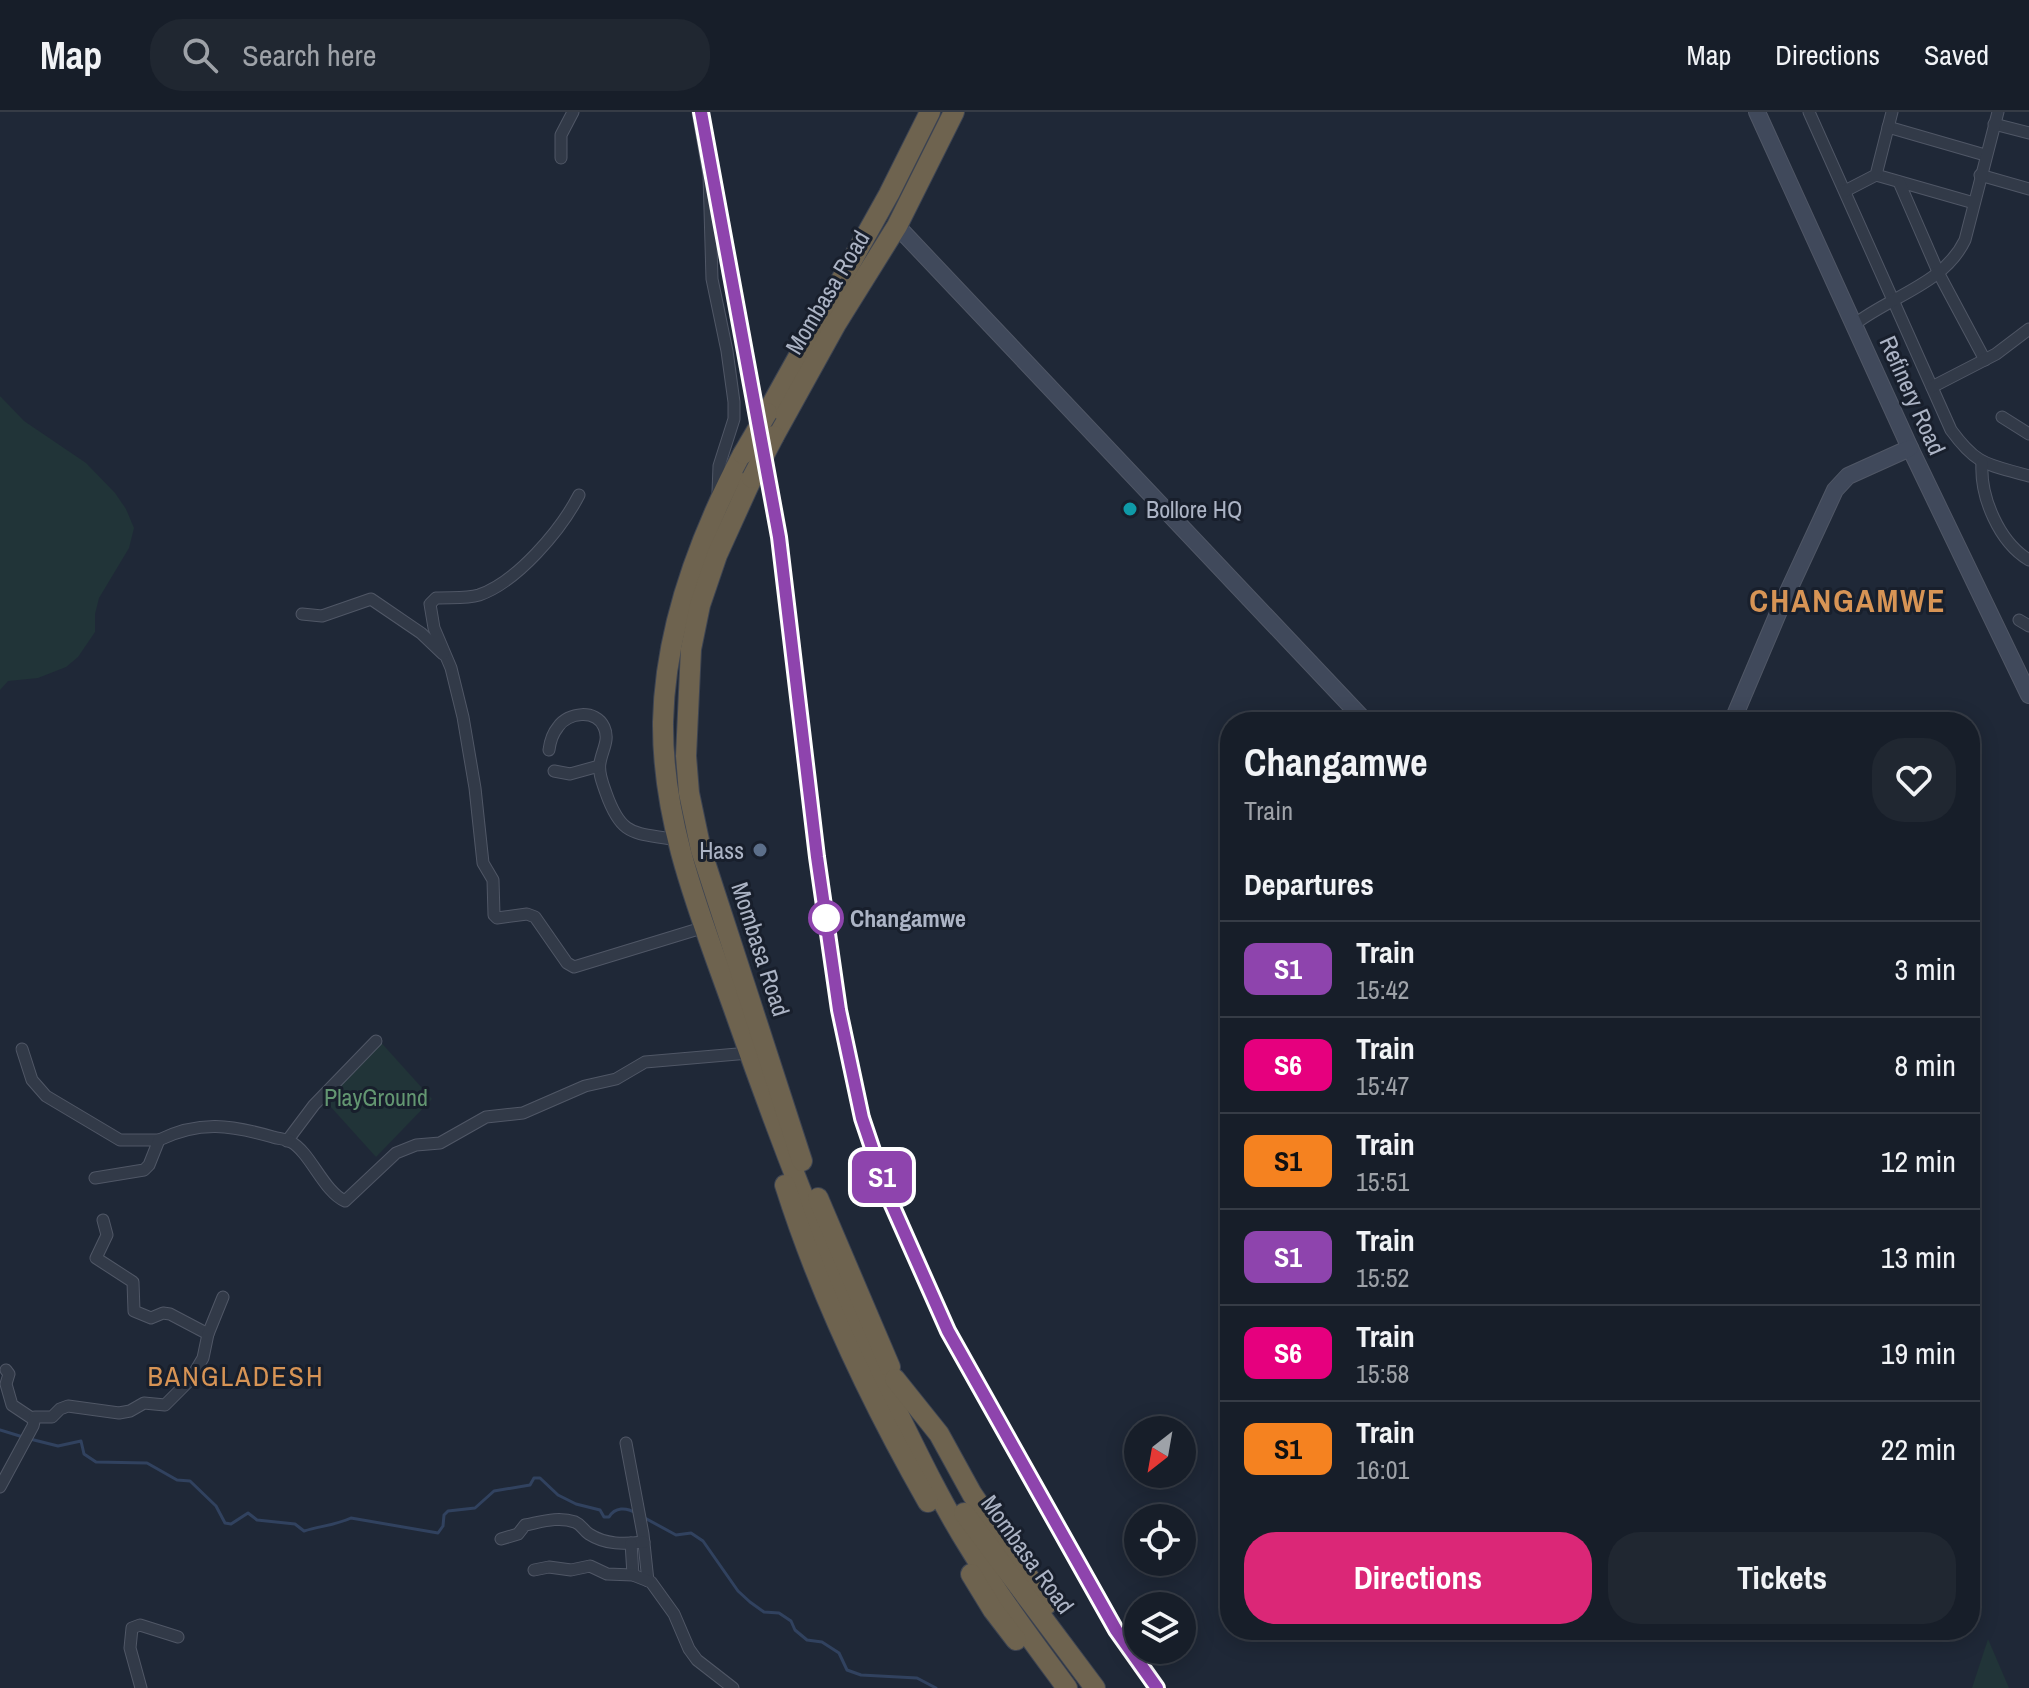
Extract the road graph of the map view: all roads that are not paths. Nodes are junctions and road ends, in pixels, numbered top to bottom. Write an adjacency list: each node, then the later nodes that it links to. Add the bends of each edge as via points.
1 (573, 112): 12 (street, via 561,135)
2 (698, 112): 32 (street, via 709,175 712,279 734,402 719,466)
3 (930, 112): 32 (highway, Mombasa Road, bridge)
4 (954, 112): 19 (highway, Mombasa Road)
5 (1757, 112): 22 (street, Refinery Road)
6 (1809, 112): 17 (street)
7 (1892, 112): 9 (street)
8 (1996, 118): 10 (street); 11 (street)
9 (1888, 127): 11 (street); 13 (street)
10 (2029, 133)
11 (1985, 155): 14 (street)
12 (561, 158)
13 (1876, 175): 15 (street); 17 (street)
14 (1980, 175): 16 (street); 18 (street)
15 (1899, 182): 18 (street); 20 (street)
16 (2029, 189)
17 (1845, 191): 21 (street)
18 (1974, 203): 20 (street, via 1958,253)
19 (897, 226): 37 (street); 55 (highway, Mombasa Road, bridge, via 774,436 717,555 691,649 686,756 701,850 804,1167)
20 (1939, 274): 21 (street); 24 (street)
21 (1893, 301): 22 (street); 25 (street)
22 (1855, 324): 28 (street, Refinery Road)
23 (2029, 329): 24 (street)
24 (1985, 360): 25 (street)
25 (1932, 387): 29 (street, via 1951,430)
26 (2002, 417): 27 (street)
27 (2029, 434)
28 (1910, 448): 36 (street, Refinery Road); 38 (street, via 1848,476 1835,490)
29 (1982, 463): 30 (street); 33 (street, via 1981,482 1994,515 2007,540)
30 (2029, 476)
31 (579, 495): 35 (street, via 556,531 504,583 474,596 433,600 434,628)
32 (718, 501): 42 (highway, Mombasa Road, via 678,613 667,672 667,798)
33 (2029, 560)
34 (302, 614): 35 (street, via 329,615 371,599)
35 (447, 657): 43 (street, via 463,717 495,917 535,917 574,967)
36 (2029, 695)
37 (1357, 712)
38 (1736, 712)
39 (549, 750): 40 (street, via 556,728 565,720 597,717 607,739)
40 (599, 766): 41 (street, via 570,774); 42 (street, via 624,827)
41 (554, 771)
42 (676, 840): 43 (highway, Mombasa Road)
43 (705, 927): 46 (highway, Mombasa Road)
44 (376, 1041): 49 (street)
45 (22, 1049): 48 (street, via 32,1080 50,1099 120,1140)
46 (749, 1053): 47 (highway, Mombasa Road); 49 (street, via 645,1062 616,1079 585,1086 523,1113 486,1117 440,1143 396,1153 343,1201)
47 (760, 1084): 69 (highway, via 799,1228 895,1444 993,1610); 70 (highway, Mombasa Road, via 847,1308 937,1490 979,1563)
48 (159, 1140): 49 (street, via 209,1126); 50 (street, via 144,1170)
49 (287, 1141)
50 (95, 1178)
51 (103, 1220): 53 (street, via 107,1235 96,1258 133,1282 134,1311 151,1318 170,1314)
52 (223, 1297): 53 (street)
53 (208, 1334): 57 (street, via 206,1351 193,1374 162,1407 144,1403 119,1413 68,1406 54,1416)
54 (6, 1370): 56 (street)
55 (895, 1379): 71 (highway, Mombasa Road, via 970,1524); 72 (highway, via 939,1434 972,1494)
56 (4, 1388): 57 (street, via 13,1407)
57 (33, 1419): 59 (street)
58 (626, 1443): 60 (street)
59 (0, 1487)
60 (644, 1538): 62 (street); 65 (street)
61 (501, 1539): 62 (street, via 518,1534 525,1525 561,1519 603,1541)
62 (631, 1543): 64 (street)
63 (534, 1570): 64 (street, via 590,1566 607,1574)
64 (633, 1575): 65 (street)
65 (648, 1581): 68 (street, via 674,1614 697,1660)
66 (178, 1637): 67 (street, via 140,1625 132,1628 130,1648)
67 (141, 1688)
68 (733, 1688)
69 (1052, 1688)
70 (1067, 1688)
71 (1095, 1688)
72 (1110, 1688)

